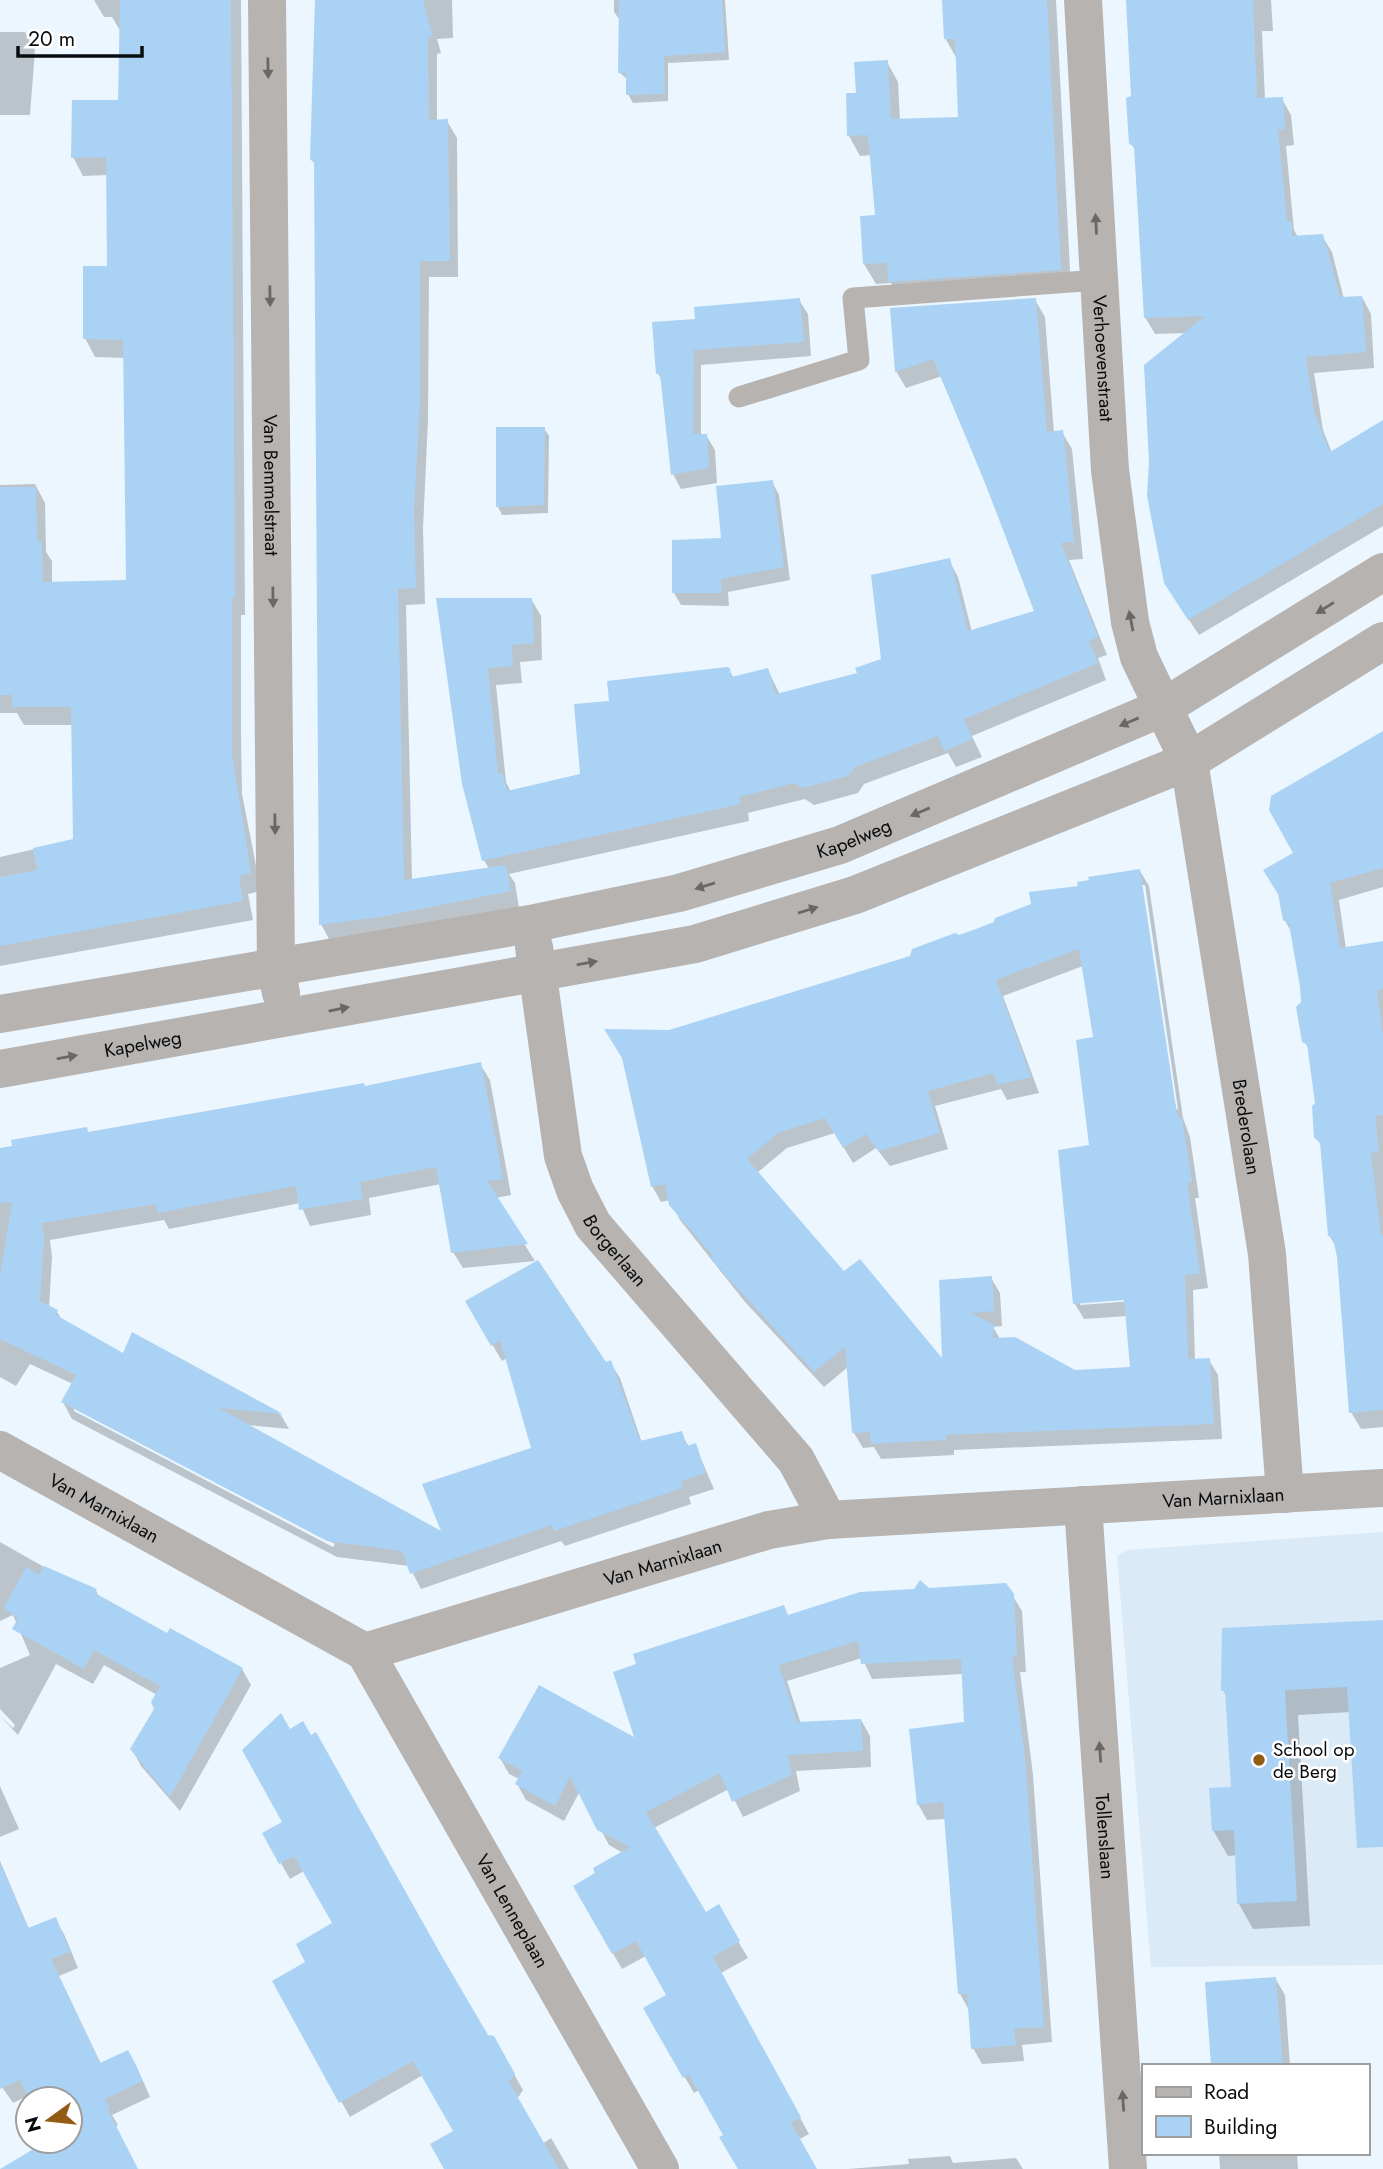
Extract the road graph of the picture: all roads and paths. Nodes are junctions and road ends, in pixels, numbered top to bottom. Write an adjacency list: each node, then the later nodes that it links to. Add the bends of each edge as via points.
1 (267, 0): 10 (street, Van Bemmelstraat, one-way to 10)
2 (1083, 0): 3 (street, Verhoevenstraat, one-way to 2)
3 (1099, 280): 4 (lane, via 853,298 859,360); 7 (street, Verhoevenstraat, one-way to 3, via 1139,657 1130,622 1110,470)
4 (739, 397)
5 (1383, 572): 7 (street, Kapelweg, one-way to 7)
6 (1383, 641): 8 (street, Kapelweg)
7 (1164, 707): 8 (street, Verhoevenstraat); 9 (street, Kapelweg, one-way to 9, via 840,845 679,893)
8 (1189, 761): 11 (street, Kapelweg, one-way to 8, via 695,944 855,895); 17 (street, Brederolaan, via 1267,1254)
9 (530, 924): 10 (street, Kapelweg); 11 (street, Borgerlaan)
10 (276, 968): 12 (street, Kapelweg); 13 (street)
11 (537, 971): 13 (street, Kapelweg, one-way to 11); 19 (street, Borgerlaan, via 563,1156 593,1225 796,1460)
12 (0, 1014)
13 (285, 1019): 14 (street, Kapelweg, one-way to 13)
14 (0, 1069)
15 (0, 1450): 20 (street, Van Marnixlaan)
16 (1383, 1488): 17 (street, Van Marnixlaan)
17 (1285, 1494): 18 (street, Van Marnixlaan)
18 (1083, 1505): 19 (street, Van Marnixlaan); 22 (street, Tollenslaan, one-way to 18)
19 (828, 1520): 20 (street, Van Marnixlaan, via 769,1530)
20 (365, 1652): 21 (street, Van Lenneplaan)
21 (660, 2169)
22 (1128, 2169)

